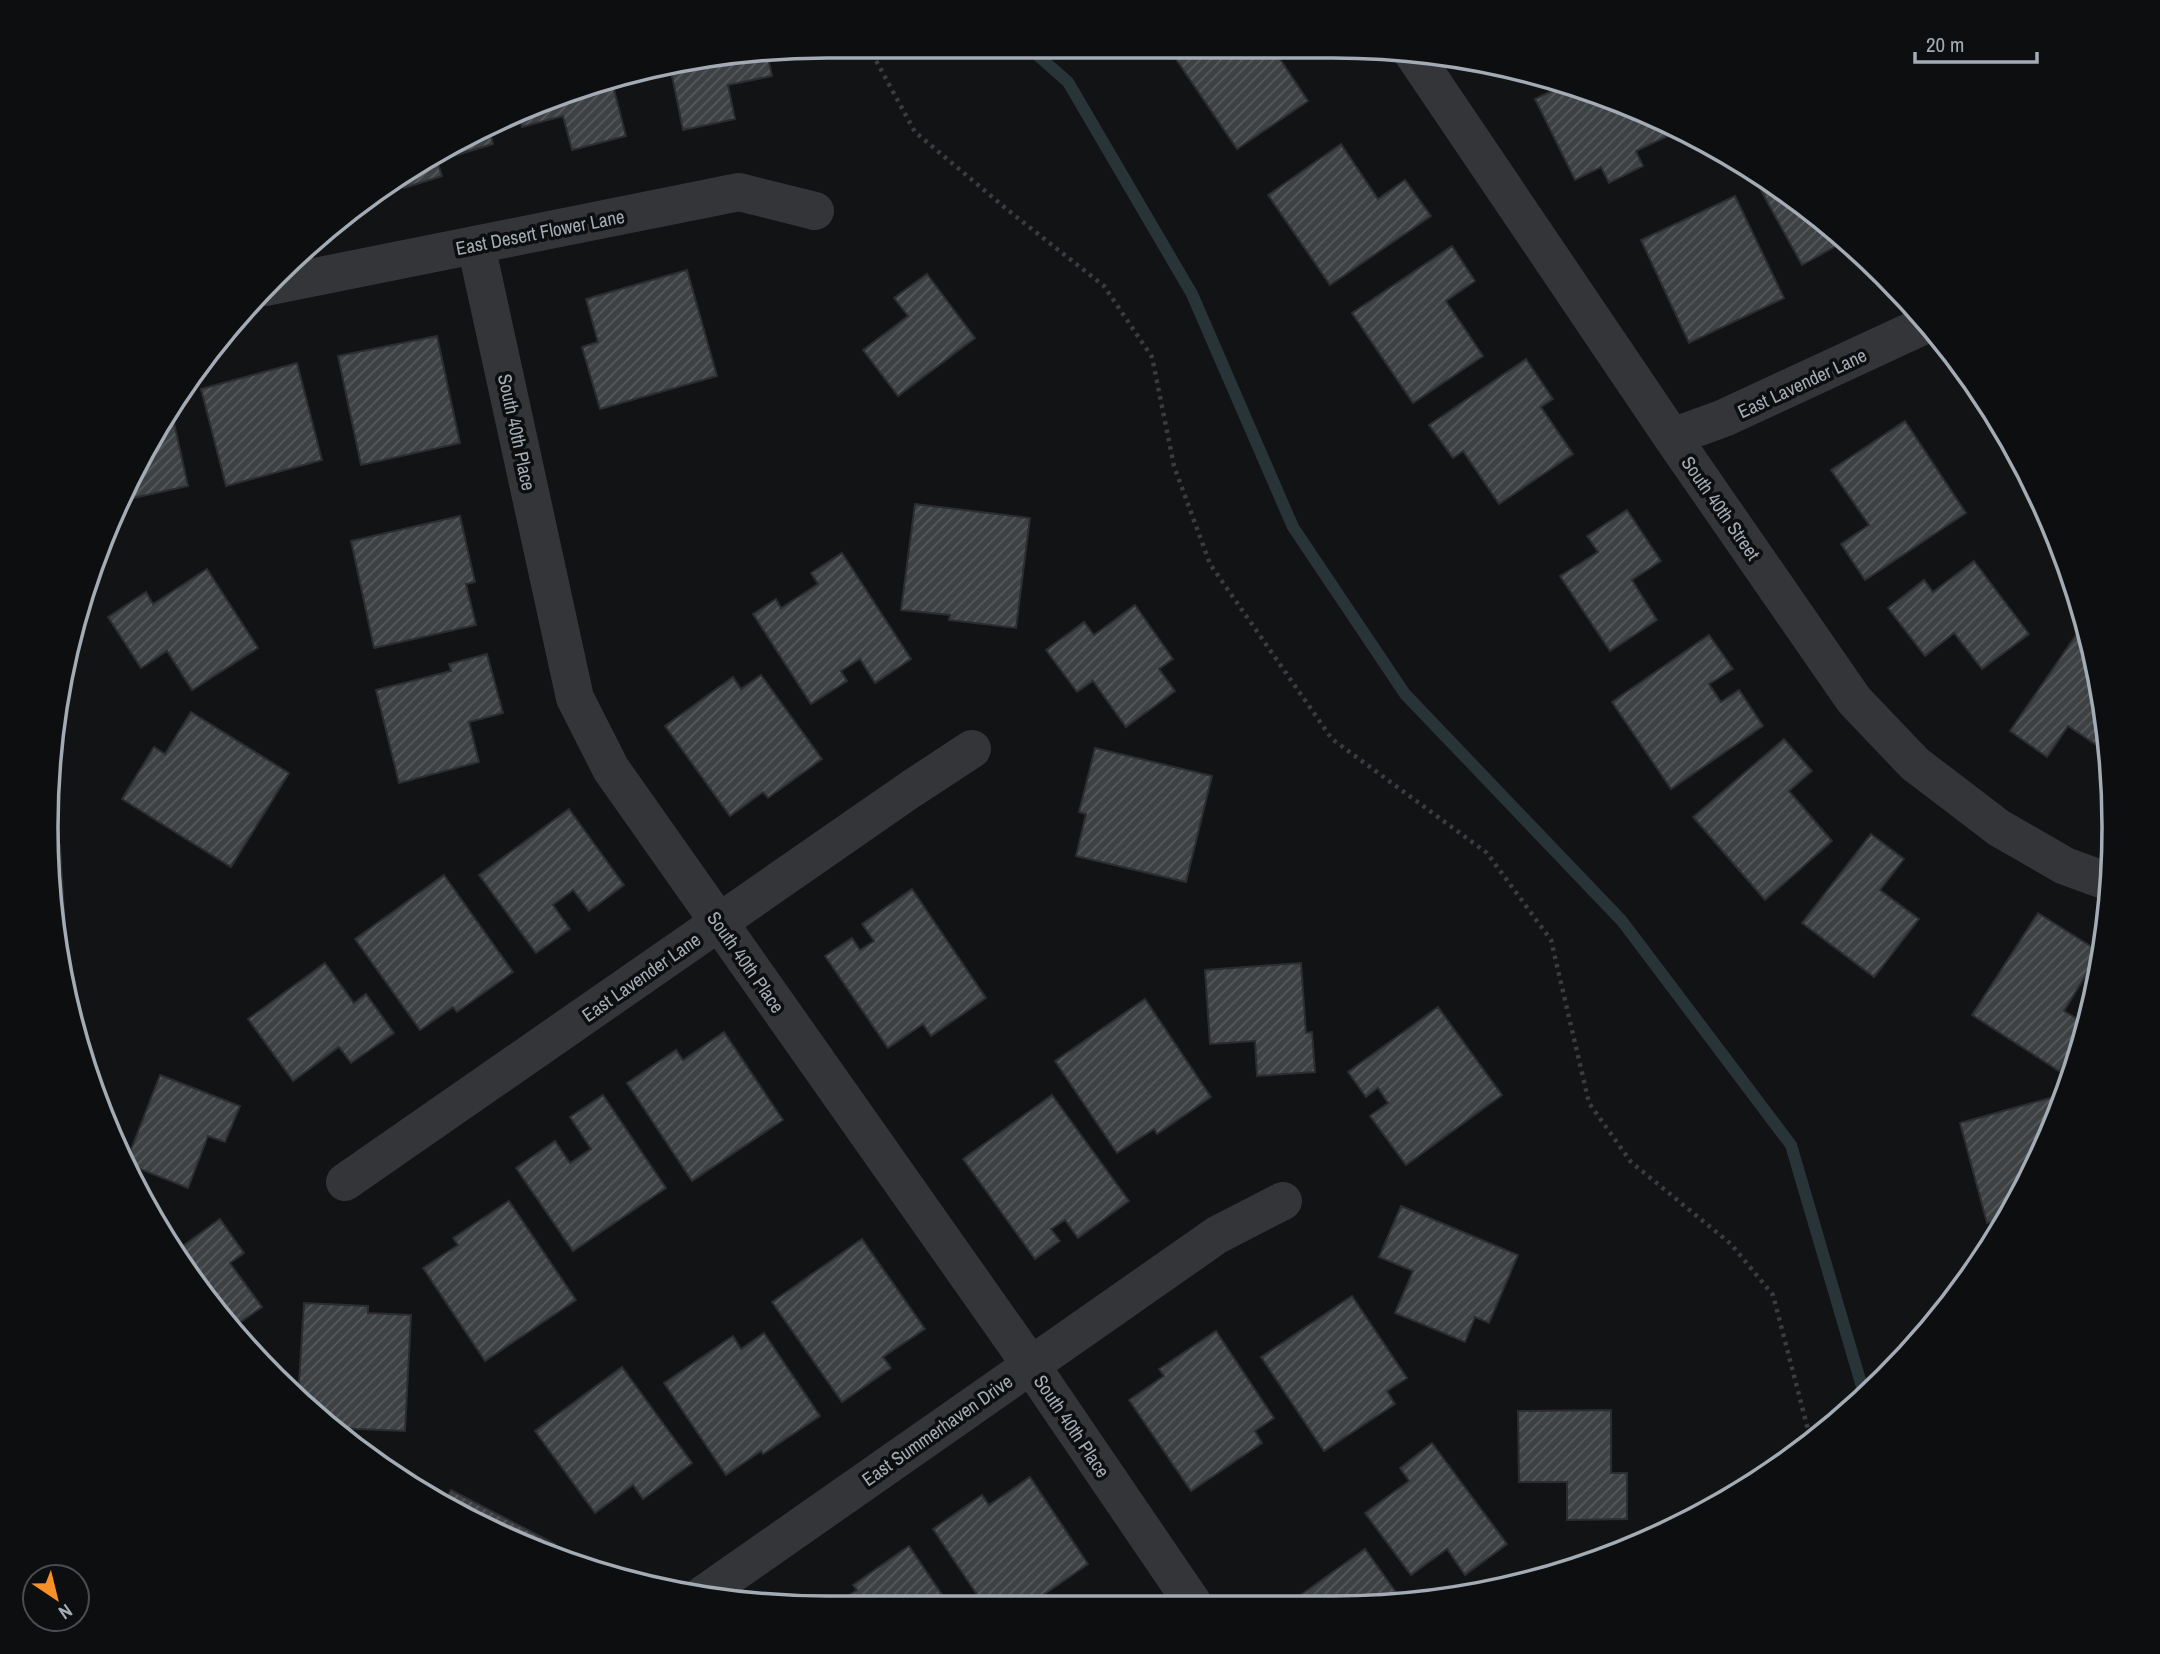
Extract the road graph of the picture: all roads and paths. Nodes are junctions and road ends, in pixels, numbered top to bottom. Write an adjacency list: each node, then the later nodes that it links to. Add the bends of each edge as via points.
1 (875, 58): 14 (path, via 915,132 1104,286 1146,347 1152,357 1174,466 1210,564 1332,739 1487,853 1551,940 1589,1102 1631,1162 1731,1244 1773,1296)
2 (1419, 63): 7 (street, South 40th Street)
3 (815, 211): 4 (street, East Desert Flower Lane, via 739,192)
4 (476, 245): 5 (street, East Desert Flower Lane); 10 (street, South 40th Place, via 575,698 611,769)
5 (283, 284)
6 (1918, 328): 7 (street, East Lavender Lane, via 1724,418)
7 (1672, 437): 9 (street, South 40th Street, via 1854,700 1915,764 1999,828 2065,866)
8 (972, 749): 10 (street, East Lavender Lane)
9 (2101, 879)
10 (718, 923): 11 (street, East Lavender Lane); 13 (street, South 40th Place)
11 (345, 1182)
12 (1283, 1201): 13 (street, East Summerhaven Drive, via 1217,1235)
13 (1030, 1364): 15 (street, East Summerhaven Drive); 16 (street, South 40th Place)
14 (1808, 1431)
15 (713, 1587)
16 (1188, 1596)

